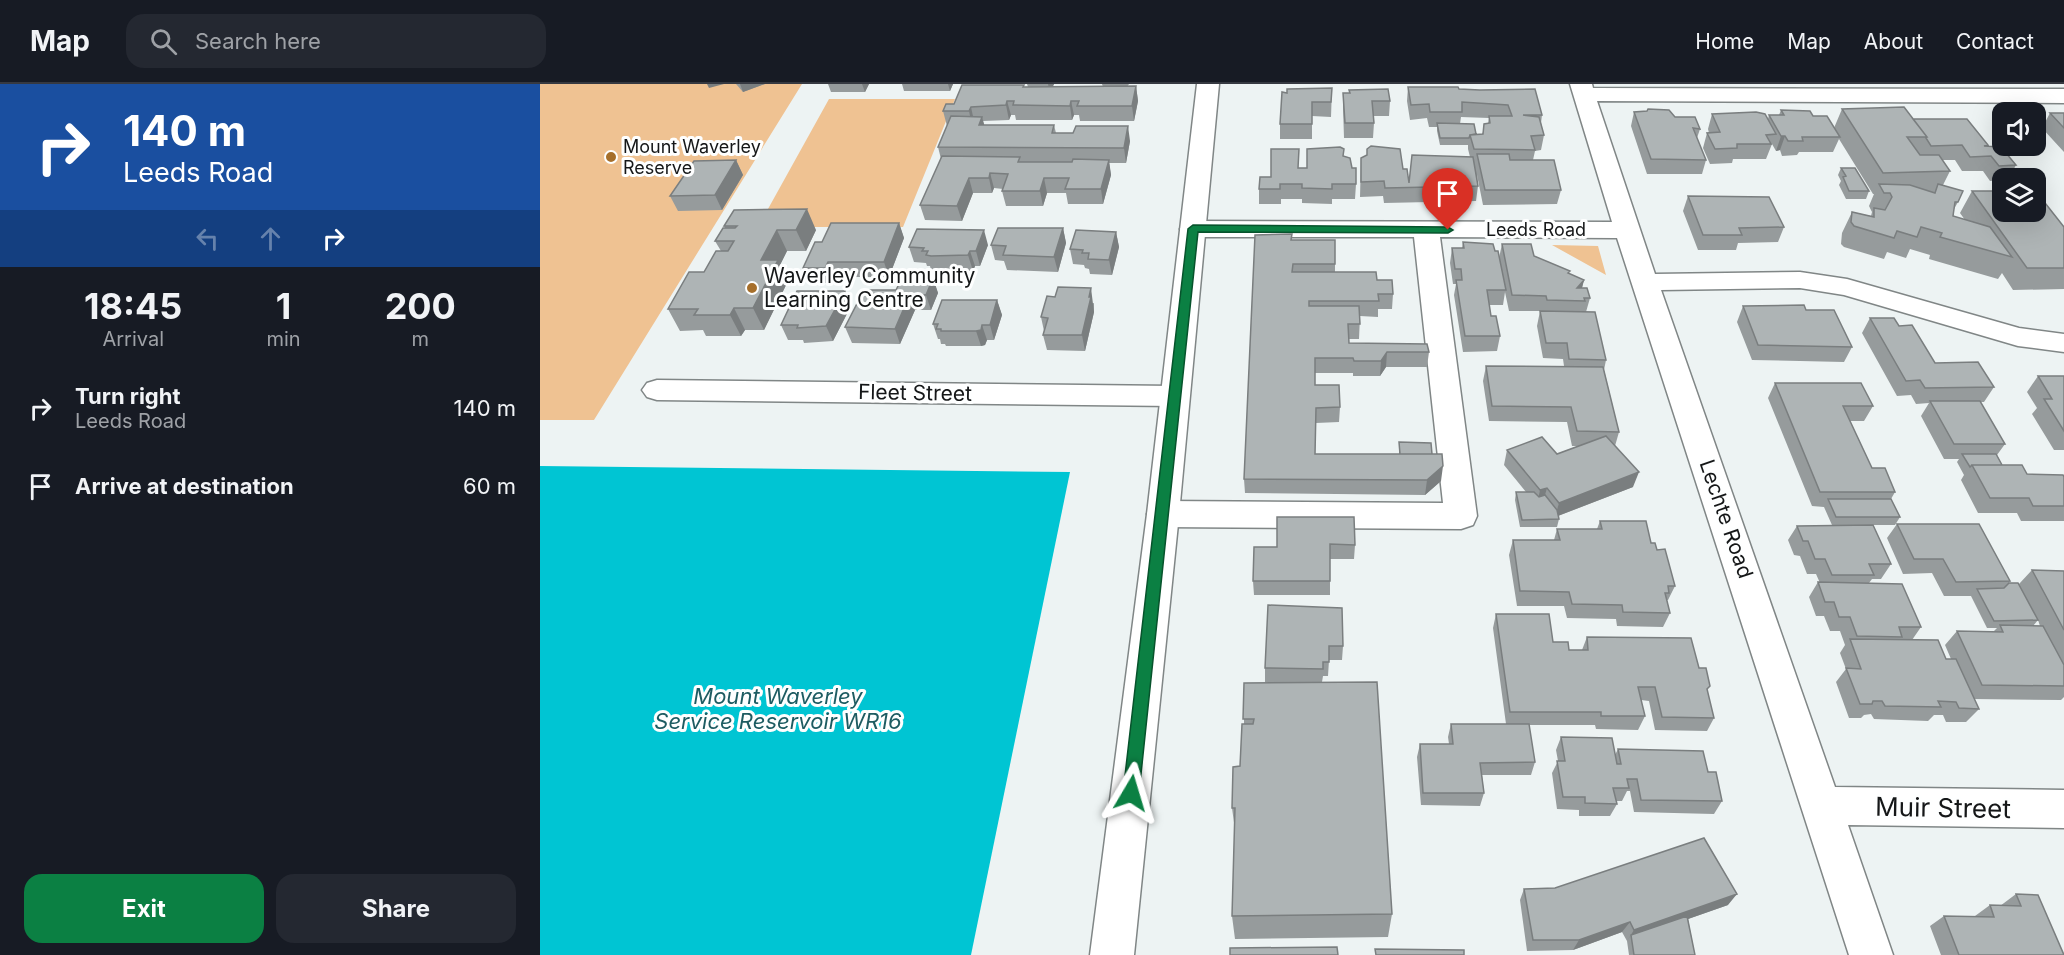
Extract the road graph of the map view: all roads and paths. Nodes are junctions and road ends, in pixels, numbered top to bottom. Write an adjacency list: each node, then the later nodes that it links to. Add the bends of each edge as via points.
1 (1208, 84): 4 (street)
2 (1582, 89): 3 (street); 6 (street, Lechte Road)
3 (2064, 96)
4 (1193, 229): 5 (street, Leeds Road); 10 (street)
5 (1426, 230): 6 (street, Leeds Road); 11 (street, via 1461,516)
6 (1627, 230): 7 (street, Lechte Road)
7 (1646, 282): 8 (street, via 1800,280 1835,285 2018,337); 12 (street, Lechte Road)
8 (2064, 343)
9 (657, 390): 10 (street, Fleet Street)
10 (1174, 396): 11 (street)
11 (1163, 514): 14 (street)
12 (1823, 807): 13 (street, Muir Street); 15 (street, Lechte Road)
13 (2064, 809)
14 (1112, 955)
15 (1871, 955)

